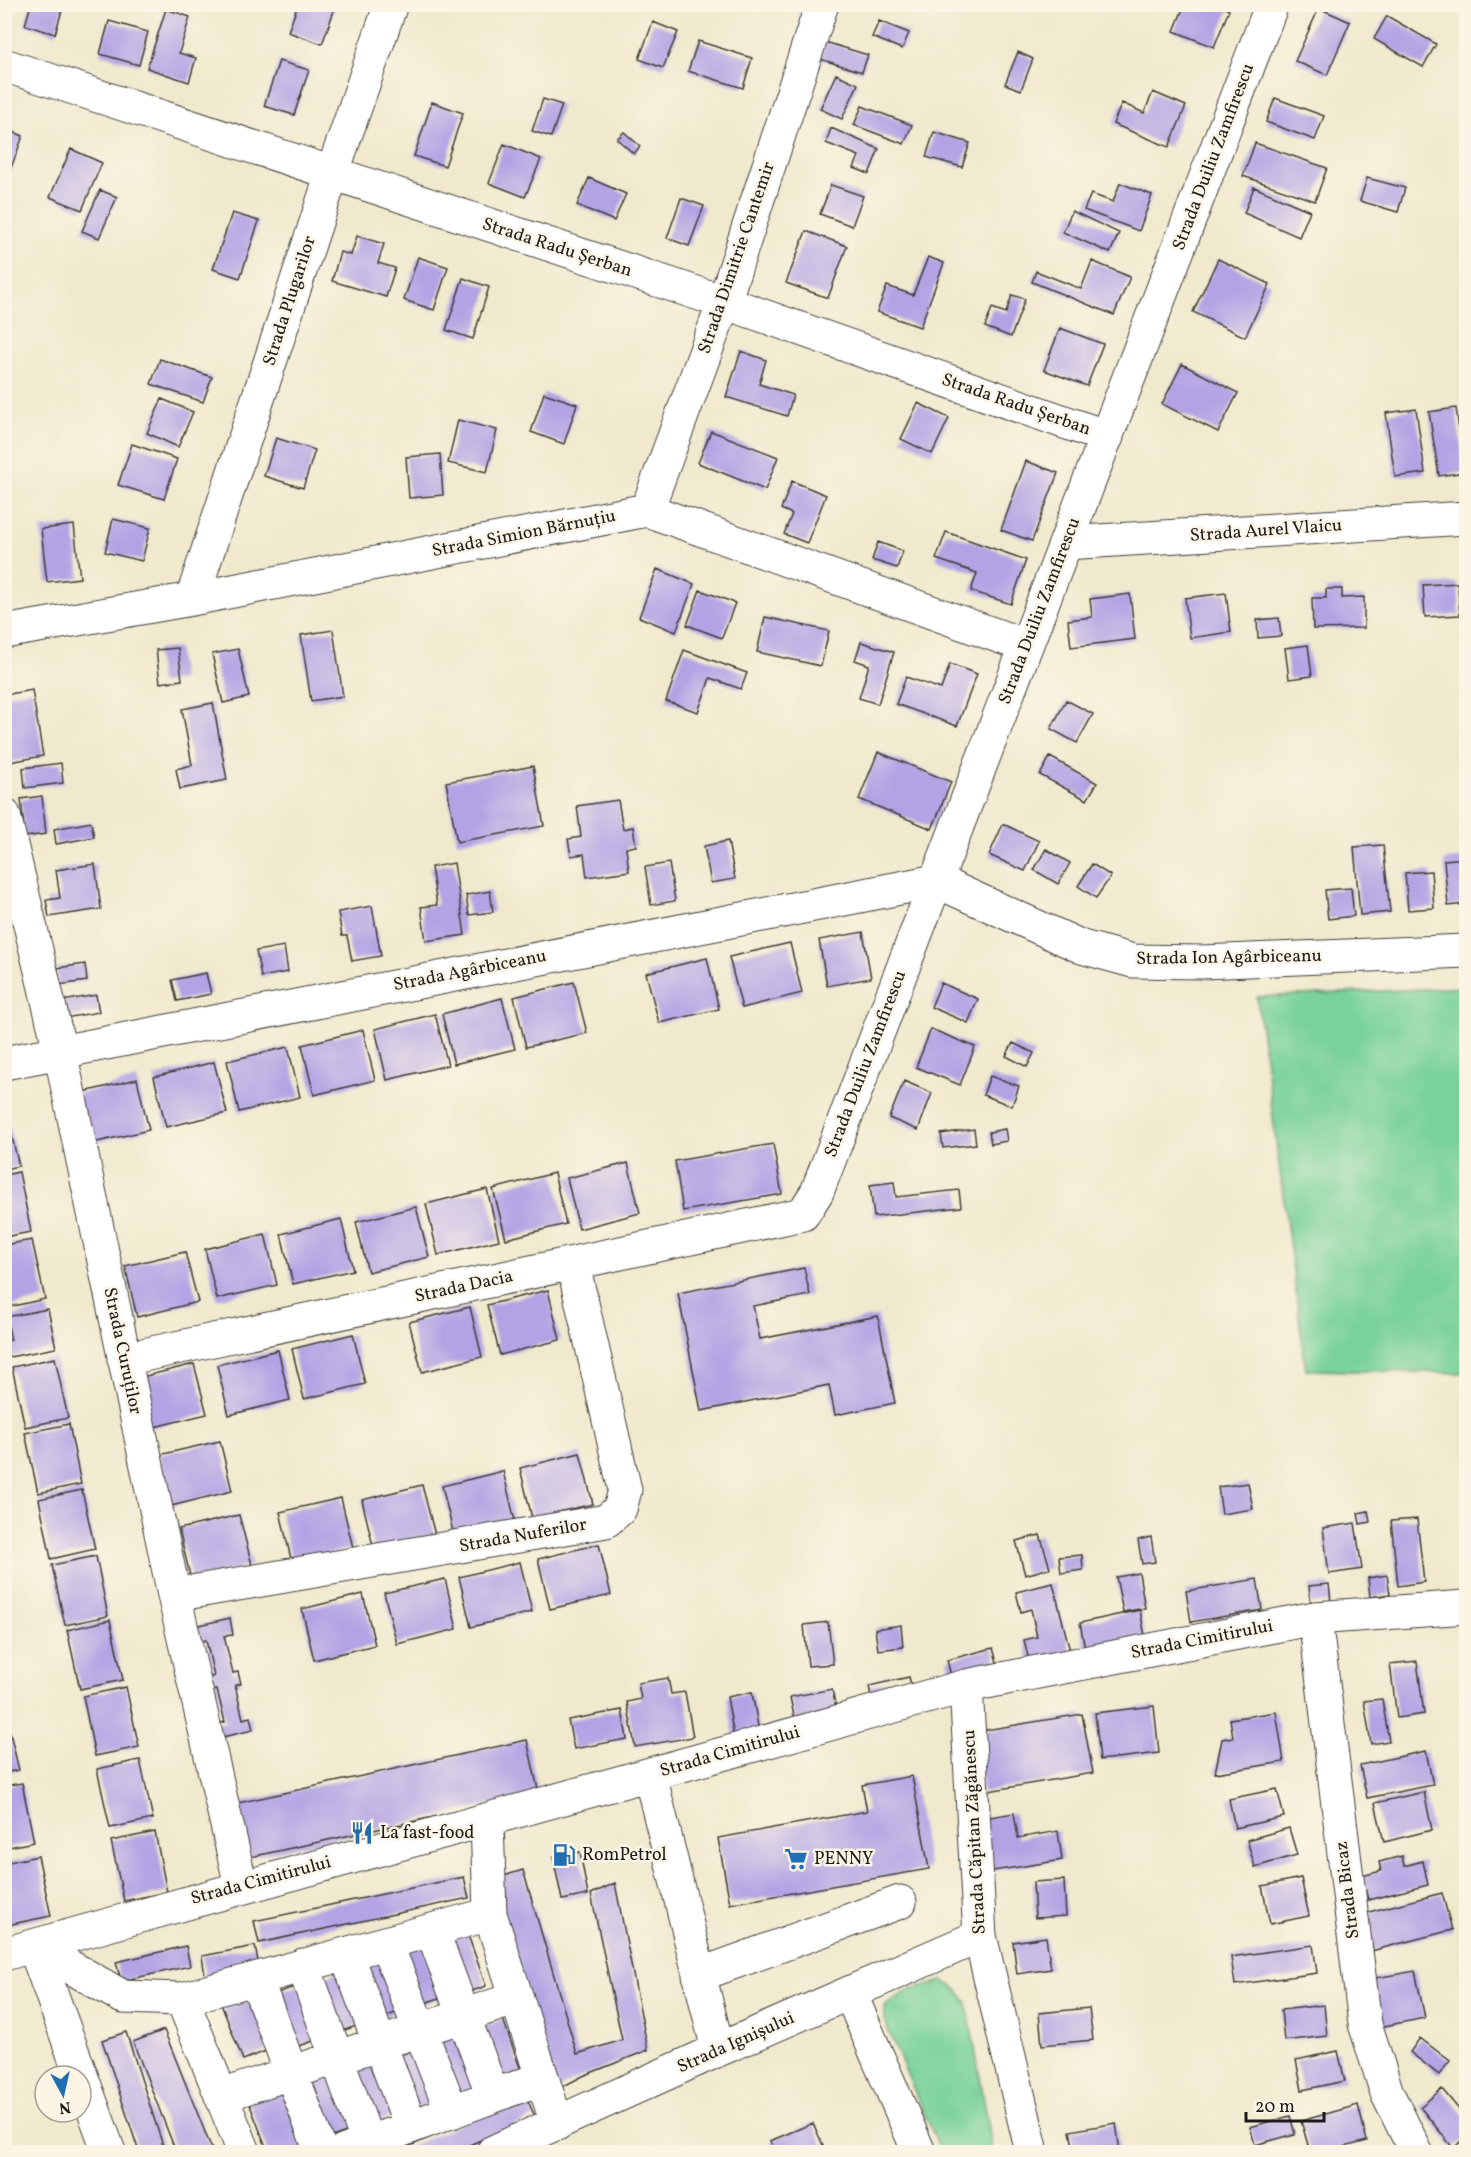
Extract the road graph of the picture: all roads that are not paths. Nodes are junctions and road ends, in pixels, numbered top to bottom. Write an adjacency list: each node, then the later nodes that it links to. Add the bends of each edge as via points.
1 (391, 4): 5 (street, Strada Plugarilor)
2 (822, 4): 6 (street, Strada Dimitrie Cantemir)
3 (1272, 4): 7 (street, Strada Duiliu Zamfirescu)
4 (4, 65): 5 (street, Strada Radu Șerban)
5 (332, 174): 6 (street, Strada Radu Șerban); 11 (street, Strada Plugarilor)
6 (723, 302): 7 (street, Strada Radu Șerban); 8 (street, Strada Dimitrie Cantemir)
7 (1107, 437): 10 (street, Strada Duiliu Zamfirescu)
8 (647, 510): 11 (street, Strada Simion Bărnuțiu); 13 (street)
9 (1467, 518): 10 (street, Strada Aurel Vlaicu)
10 (1066, 543): 13 (street, Strada Duiliu Zamfirescu)
11 (192, 599): 12 (street, Strada Simion Bărnuțiu)
12 (4, 632)
13 (1026, 646): 15 (street, Strada Duiliu Zamfirescu)
14 (4, 815): 17 (street, Strada Curuților)
15 (936, 881): 16 (street, Strada Ion Agârbiceanu, via 1082,947 1133,961 1202,962); 17 (street, Strada Agârbiceanu); 19 (street, Strada Duiliu Zamfirescu, via 818,1192)
16 (1467, 951)
17 (60, 1051): 18 (street, Strada Agârbiceanu); 21 (street, Strada Curuților)
18 (4, 1063)
19 (803, 1214): 20 (street, Strada Dacia)
20 (573, 1264): 21 (street, Strada Dacia); 22 (street, Strada Nuferilor, via 625,1490 620,1509 606,1521)
21 (124, 1359): 22 (street, Strada Curuților)
22 (174, 1595): 28 (street, Strada Curuților)
23 (1467, 1607): 24 (street, Strada Cimitirului)
24 (1316, 1618): 25 (street, Strada Cimitirului); 55 (street, Strada Bicaz, via 1365,2024)
25 (966, 1686): 26 (street, Strada Cimitirului); 32 (street, Strada Căpitan Zăgănescu)
26 (650, 1774): 27 (street, Strada Cimitirului); 37 (street)
27 (487, 1820): 28 (street, Strada Cimitirului); 30 (street)
28 (241, 1886): 34 (street, Strada Cimitirului)
29 (900, 1902): 37 (street)
30 (490, 1914): 31 (street); 40 (street)
31 (432, 1930): 33 (street); 42 (street)
32 (980, 1936): 39 (street, Strada Ignișului); 61 (street, Strada Căpitan Zăgănescu)
33 (386, 1943): 35 (street); 43 (street)
34 (19, 1950): 41 (street, via 123,1997); 56 (street)
35 (346, 1954): 36 (street); 44 (street)
36 (303, 1965): 38 (street); 46 (street)
37 (699, 1975): 45 (street)
38 (256, 1979): 41 (street); 47 (street)
39 (850, 1993): 45 (street, Strada Ignișului); 60 (street)
40 (517, 1998): 42 (street); 48 (street)
41 (182, 1999): 49 (street)
42 (464, 2016): 43 (street); 50 (street)
43 (420, 2030): 44 (street); 51 (street)
44 (379, 2044): 46 (street); 53 (street)
45 (718, 2050): 52 (street, Strada Ignișului)
46 (337, 2058): 47 (street); 54 (street)
47 (291, 2073): 49 (street); 58 (street)
48 (542, 2078): 50 (street); 52 (street)
49 (221, 2096): 57 (street)
50 (493, 2096): 51 (street)
51 (452, 2112): 53 (street)
52 (557, 2124): 59 (street, Strada Ignișului)
53 (411, 2127): 54 (street)
54 (356, 2148)
55 (1409, 2151)
56 (109, 2152)
57 (244, 2152)
58 (321, 2152)
59 (493, 2152)
60 (919, 2152)
61 (1032, 2152)

